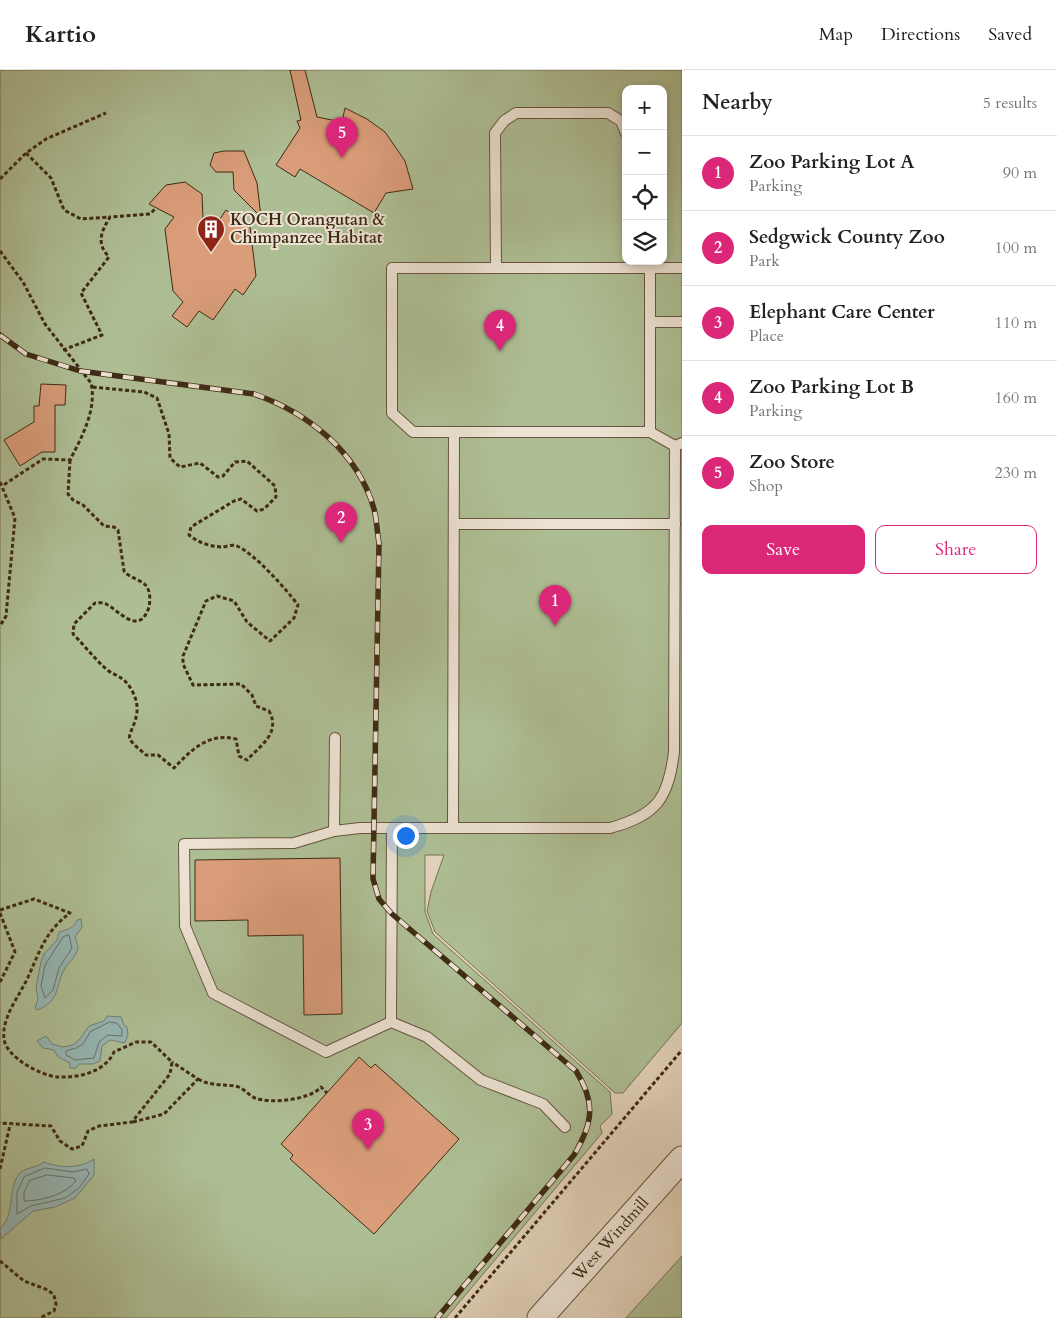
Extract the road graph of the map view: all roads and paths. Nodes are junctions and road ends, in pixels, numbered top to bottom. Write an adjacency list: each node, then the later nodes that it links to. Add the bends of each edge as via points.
1 (106, 113): 3 (path, via 46,139)
2 (625, 130): 9 (lane, via 621,121 608,113 516,113 504,121 495,133)
3 (26, 153): 4 (path); 6 (path, via 51,178 64,210 82,219)
4 (0, 179)
5 (156, 208): 6 (path, via 150,214)
6 (110, 217): 14 (path, via 99,241 109,257 82,293 102,335)
7 (0, 251): 14 (path, via 23,282 44,324)
8 (627, 265): 9 (lane); 10 (lane)
9 (496, 268): 16 (lane, via 392,268 392,413 413,432)
10 (650, 268): 11 (lane); 12 (lane)
11 (682, 268)
12 (650, 322): 13 (lane); 17 (lane)
13 (682, 322)
14 (63, 350): 15 (path)
15 (92, 387): 19 (path, via 92,405); 19 (path, via 144,392 157,398 168,434 170,458 180,467 200,463 223,476 234,462 248,461 275,486 276,497 264,510 257,511 241,500 234,501 191,527 189,535 199,543 222,547 235,545 254,558 298,605 294,618 270,641 247,622 234,602 217,596 206,601 183,656 192,686 241,684 252,695 256,706 269,711 274,720 272,733 247,760 239,756 236,739 229,737 198,744 174,768 158,755 146,755 130,739 138,712 132,689 122,676 106,669 73,634 74,624 95,603 105,603 129,621 138,622 150,607 148,589 124,571 118,530 104,526 68,494)
16 (454, 432): 17 (lane); 21 (lane)
17 (650, 432): 18 (lane)
18 (678, 445): 22 (lane)
19 (70, 460): 20 (path, via 44,459)
20 (1, 484): 23 (path, via 15,518 6,616)
21 (454, 524): 22 (lane); 26 (lane)
22 (675, 524): 26 (lane, via 674,752 670,780 660,801 643,817 610,828)
23 (0, 626)
24 (335, 738): 27 (lane)
25 (392, 828): 26 (lane); 27 (lane); 30 (lane)
26 (453, 828)
27 (334, 831): 30 (lane, via 294,843 184,844 185,926 213,993 326,1052)
28 (0, 912): 29 (path, via 15,952); 32 (path, via 34,899 70,913 53,926 49,937 39,948 5,1026 4,1040 14,1056 33,1069 57,1077 91,1073 110,1061 114,1052 136,1042 151,1042)
29 (0, 982)
30 (391, 1022): 38 (lane, via 427,1037 481,1080 543,1104)
31 (682, 1050): 43 (path)
32 (172, 1062): 33 (path); 35 (path, via 170,1074)
33 (198, 1079): 34 (path, via 207,1084 238,1086 254,1098 275,1101 315,1094 321,1087); 35 (path, via 164,1114)
34 (327, 1093)
35 (132, 1122): 37 (path, via 88,1130 82,1146 72,1149 60,1140 51,1126)
36 (0, 1123): 37 (path)
37 (10, 1125): 40 (path)
38 (565, 1127)
39 (682, 1159): 44 (street, West Windmill)
40 (0, 1169)
41 (0, 1261): 42 (path, via 24,1281 54,1295 54,1311)
42 (40, 1318)
43 (455, 1318)
44 (540, 1318)

